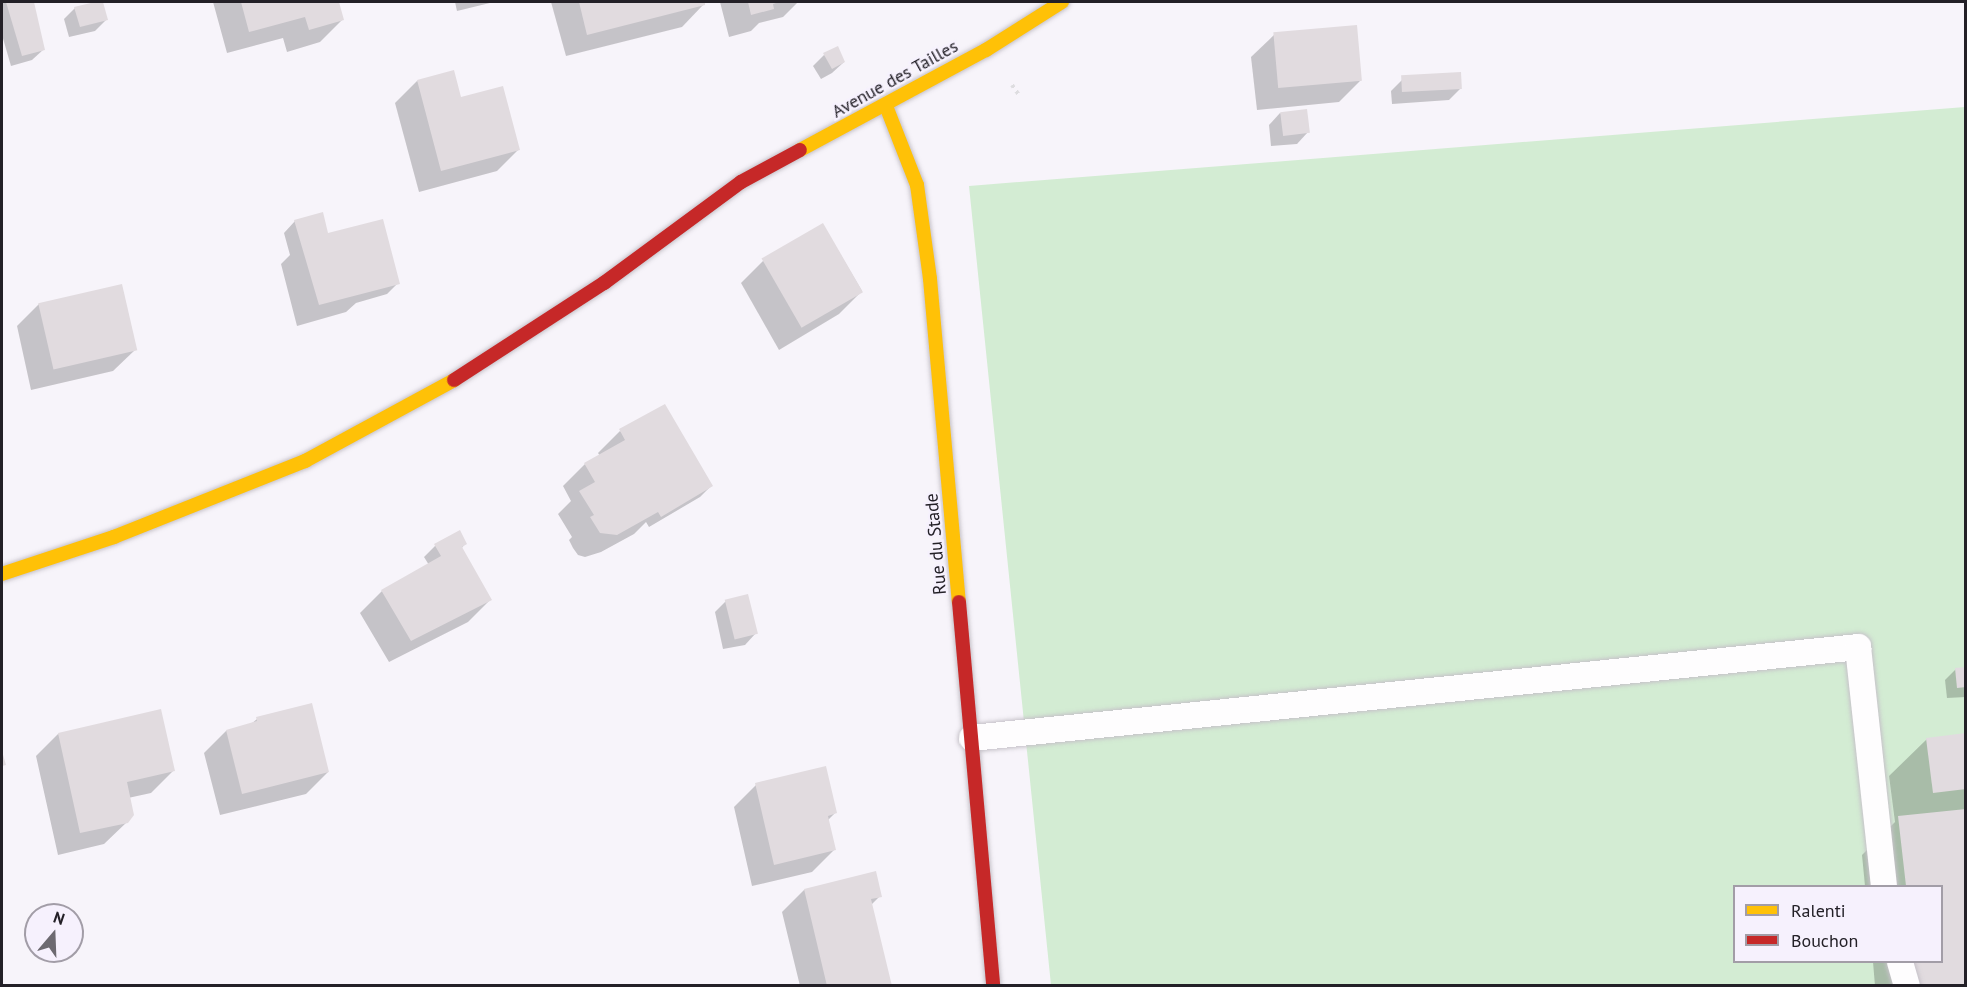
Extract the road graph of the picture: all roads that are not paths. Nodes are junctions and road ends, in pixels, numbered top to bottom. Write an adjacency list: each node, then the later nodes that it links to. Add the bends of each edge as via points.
1 (1062, 2): 2 (street, Avenue des Tailles)
2 (886, 106): 3 (street, Avenue des Tailles, via 741,182 604,284 451,383 305,461 114,537); 4 (street, Rue du Stade, via 917,185 930,279)
3 (2, 574)
4 (972, 738): 5 (lane, via 1858,647); 7 (street, Rue du Stade)
5 (1884, 885)
6 (1900, 963): 8 (lane)
7 (993, 986)
8 (1907, 986)

